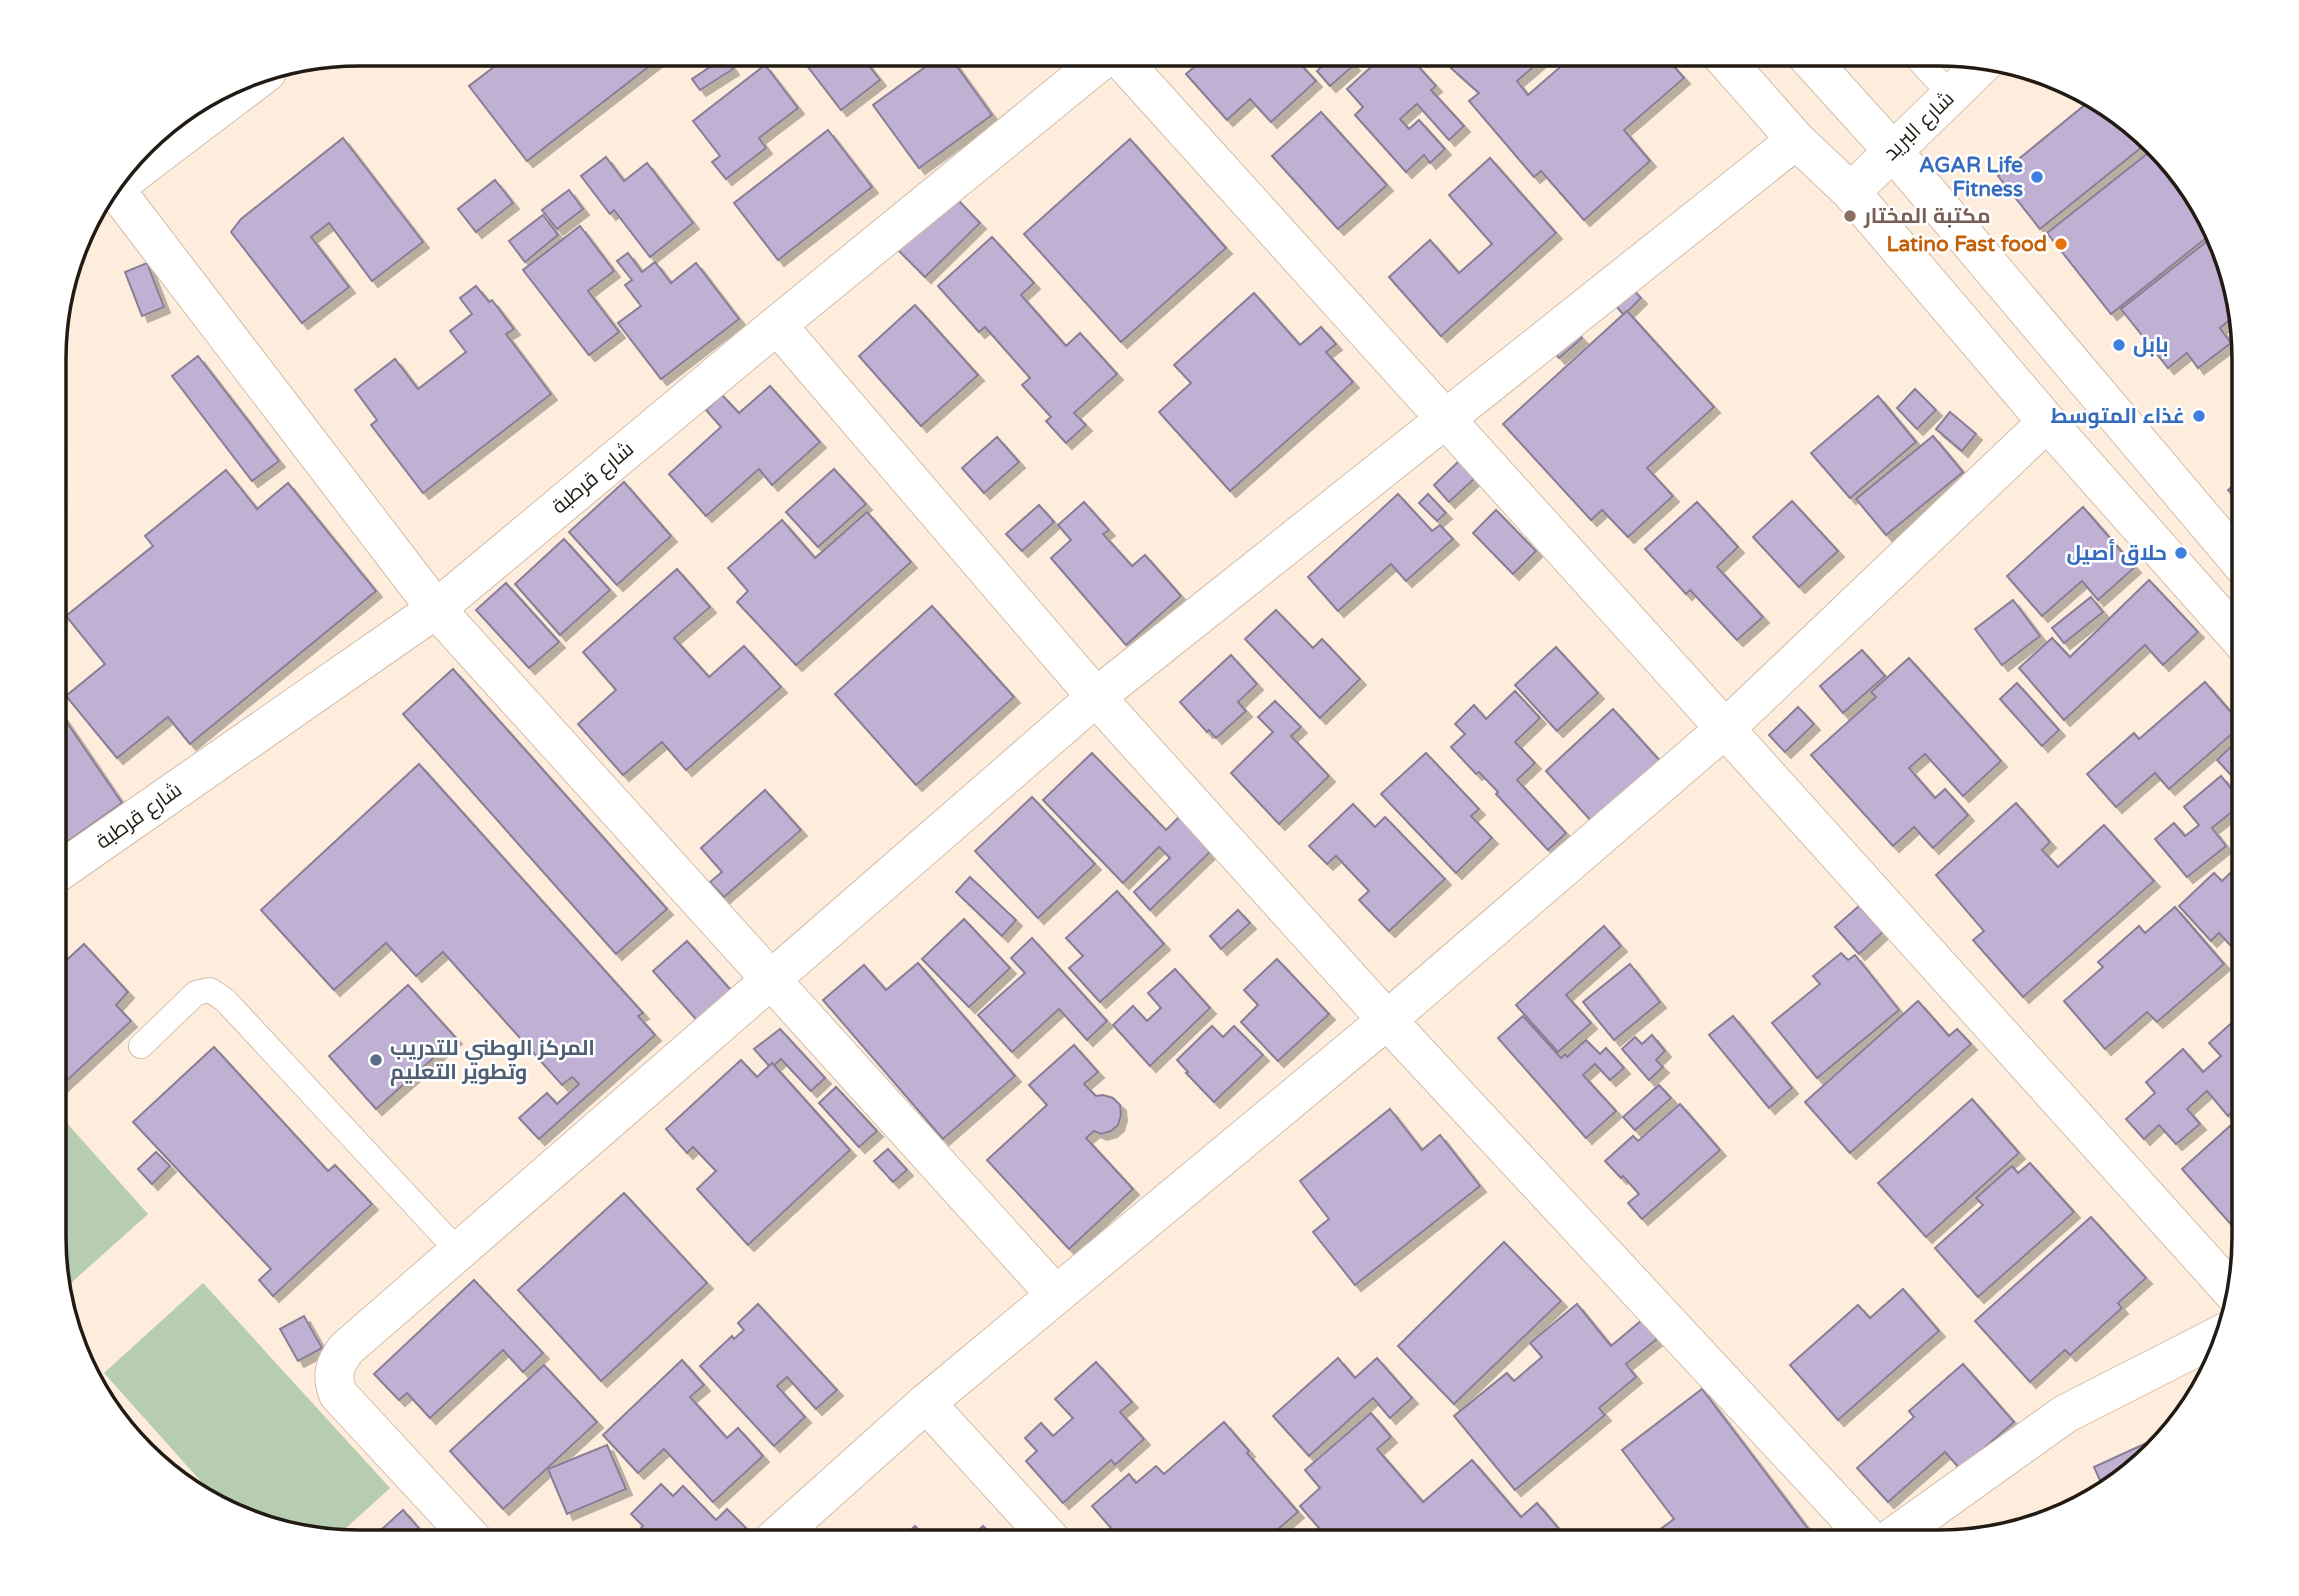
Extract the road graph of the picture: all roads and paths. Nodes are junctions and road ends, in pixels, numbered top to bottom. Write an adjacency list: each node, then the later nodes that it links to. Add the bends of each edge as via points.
1 (1095, 66): 14 (street, شارع قرطبة)
2 (1127, 66): 15 (street)
3 (1731, 66): 9 (street)
4 (1816, 66): 10 (street)
5 (1924, 66): 8 (lane)
6 (1978, 69): 8 (street, شارع البريد)
7 (241, 92): 11 (street)
8 (1951, 95): 10 (street, شارع البريد)
9 (1796, 140): 12 (street); 15 (street)
10 (1892, 150): 12 (street, شارع البريد); 17 (street)
11 (133, 174)
12 (1851, 192): 16 (street)
13 (118, 194): 18 (street)
14 (777, 325): 18 (street, شارع قرطبة); 20 (street)
15 (1446, 419): 20 (street); 21 (street)
16 (2047, 422): 19 (street); 21 (street)
17 (2232, 553)
18 (436, 609): 22 (street, شارع قرطبة); 23 (street)
19 (2232, 630)
20 (1096, 697): 23 (street); 24 (street)
21 (1727, 727): 24 (street); 27 (street)
22 (66, 867)
23 (769, 979): 26 (street); 28 (street)
24 (1387, 1020): 28 (street); 34 (street)
25 (141, 1046): 26 (lane, via 195,993 209,990 225,1000)
26 (458, 1251): 31 (street, via 346,1349 337,1360 333,1379 338,1394)
27 (2228, 1287)
28 (1056, 1295): 30 (street)
29 (2214, 1338): 35 (street, via 2065,1413)
30 (926, 1403): 32 (street); 33 (street)
31 (464, 1530)
32 (784, 1530)
33 (1042, 1530)
34 (1861, 1530)
35 (1903, 1530)

